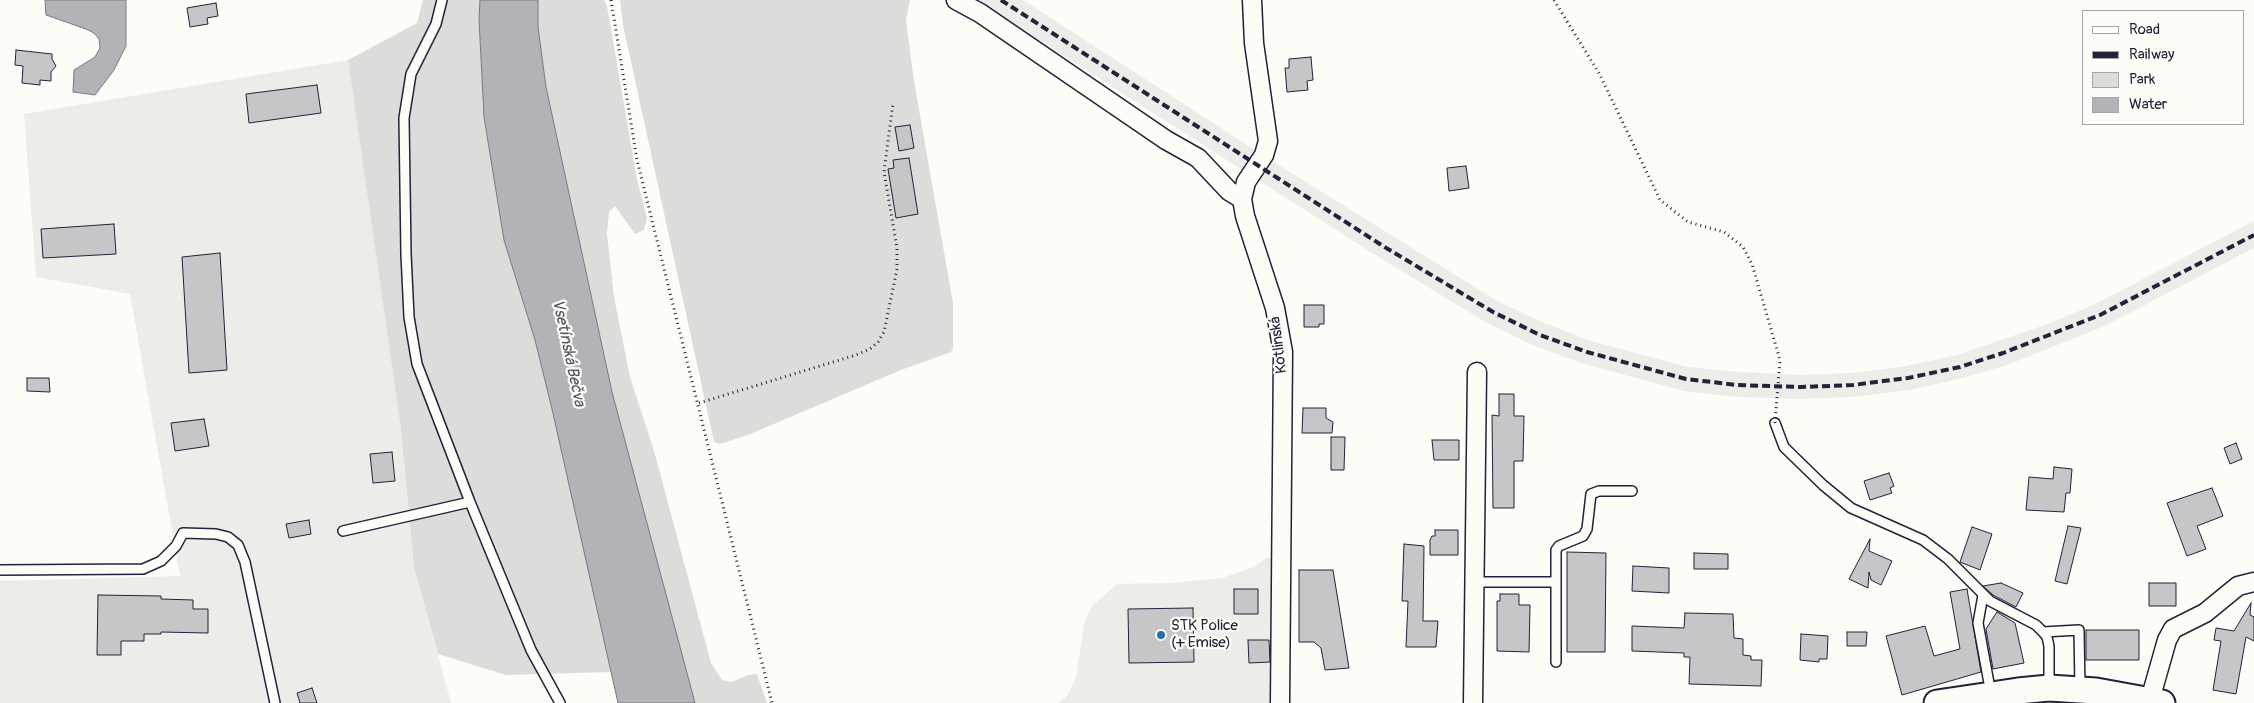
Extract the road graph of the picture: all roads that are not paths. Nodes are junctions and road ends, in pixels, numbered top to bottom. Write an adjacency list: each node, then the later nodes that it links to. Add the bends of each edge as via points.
1 (442, 0): 8 (lane, via 436,24 411,74 404,118 409,317 417,364)
2 (956, 0): 4 (street, via 1198,158 1229,191)
3 (1252, 0): 4 (street, via 1254,44 1268,141 1264,155 1246,182)
4 (1242, 199): 23 (street, Kotlinská, via 1275,308 1283,352)
5 (1477, 372): 11 (street)
6 (1775, 423): 14 (lane, via 1784,447 1823,485 1851,508 1923,540 1948,559)
7 (1632, 491): 12 (lane, via 1591,494 1587,529 1583,536 1556,550)
8 (470, 502): 9 (lane); 22 (lane, via 530,650)
9 (343, 531)
10 (0, 570): 21 (lane, via 143,569 161,561 176,546 183,533 228,537 238,545 245,562)
11 (1475, 582): 12 (lane); 24 (street)
12 (1556, 582): 16 (lane)
13 (2254, 582): 20 (street, via 2238,586 2205,613 2173,628 2167,640)
14 (1983, 595): 15 (lane); 18 (lane, via 1978,623)
15 (2043, 632): 17 (lane, via 2079,630); 19 (lane, via 2049,646)
16 (1556, 662)
17 (2080, 689): 19 (main road); 20 (main road)
18 (1992, 694): 19 (main road); 25 (main road)
19 (2049, 696)
20 (2156, 702)
21 (275, 703)
22 (560, 703)
23 (1280, 703)
24 (1473, 703)
25 (1937, 703)

